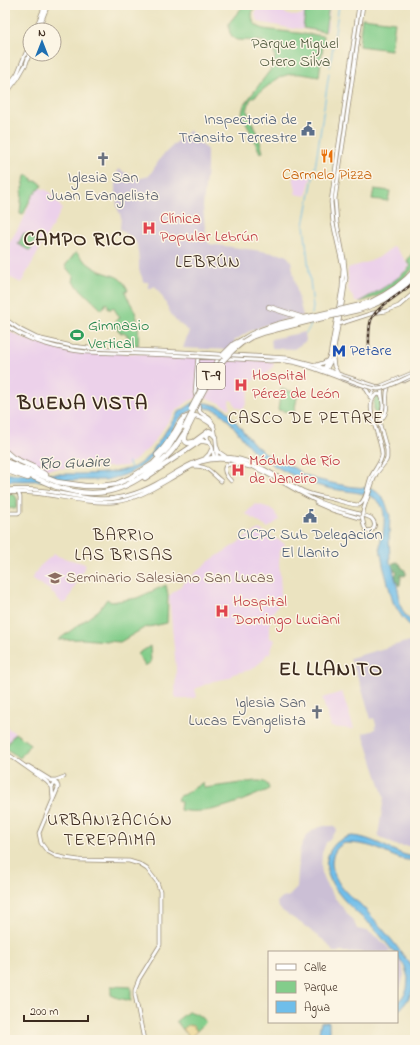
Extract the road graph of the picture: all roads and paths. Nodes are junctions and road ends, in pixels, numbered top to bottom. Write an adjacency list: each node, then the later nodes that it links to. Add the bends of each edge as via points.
1 (44, 5): 5 (street)
2 (48, 5): 6 (street)
3 (359, 5): 21 (street, via 332,196 333,220 343,278)
4 (362, 5): 18 (street, via 335,199 346,278)
5 (38, 22)
6 (41, 22)
7 (23, 62): 9 (street, via 18,74)
8 (27, 62): 10 (street)
9 (5, 90)
10 (5, 95)
11 (415, 270): 14 (highway, T-9, via 404,282)
12 (415, 275): 14 (highway, T-9, via 392,296)
13 (415, 292): 18 (street, via 399,306 390,310)
14 (372, 303): 17 (highway, T-9, bridge)
15 (269, 307): 17 (highway)
16 (5, 319): 19 (street)
17 (308, 319): 36 (highway, T-9, bridge, via 252,338 231,355 213,377); 36 (highway, T-9, bridge, via 263,329 234,344 204,382)
18 (339, 324): 21 (street)
19 (7, 326): 20 (street, via 37,338 72,346)
20 (197, 354): 22 (street, via 288,358); 23 (street, via 292,362); 32 (street, bridge, via 195,396)
21 (331, 358): 22 (street); 23 (street); 25 (street)
22 (315, 365): 23 (street)
23 (325, 371): 25 (street)
24 (415, 374): 25 (street, bridge, via 378,389); 28 (street); 29 (street)
25 (338, 376): 26 (street); 27 (street)
26 (364, 387): 27 (street); 31 (street)
27 (375, 388): 28 (street); 31 (street)
28 (381, 388): 29 (street); 30 (street)
29 (388, 388): 35 (street, via 387,410)
30 (382, 397): 31 (street, via 377,394); 33 (street, via 383,406)
31 (371, 398): 33 (street, via 371,408)
32 (200, 412): 34 (highway); 37 (street, via 210,419)
33 (377, 413): 35 (street); 51 (street, via 374,424 382,453)
34 (196, 416): 37 (highway, via 204,418); 50 (highway, via 182,420)
35 (381, 420): 51 (street, via 380,427 387,458)
36 (185, 427): 37 (highway, via 185,439 188,443 194,442 208,431); 50 (highway, T-9, via 162,455); 56 (highway, T-9, via 168,456 144,476)
37 (214, 431): 38 (street, via 207,436); 39 (street)
38 (209, 442): 40 (street); 56 (highway, via 200,441 147,477)
39 (216, 444): 42 (street, via 219,452); 43 (street)
40 (212, 447): 43 (street); 44 (street)
41 (5, 450): 53 (highway, via 13,458)
42 (226, 456): 43 (street); 61 (street, via 246,461)
43 (215, 458): 44 (street); 47 (street); 49 (street, via 240,462)
44 (203, 459): 59 (street, via 145,490 110,499)
45 (5, 461): 53 (highway, T-9)
46 (5, 465): 55 (highway, T-9)
47 (191, 467): 52 (street, via 201,466); 59 (street, via 148,492 120,501 94,502)
48 (5, 470): 55 (highway)
49 (260, 470): 54 (street, via 230,464 224,470); 61 (street)
50 (143, 471): 53 (highway, T-9, via 122,482 109,485 84,486)
51 (372, 479): 63 (street)
52 (221, 480)
53 (56, 481)
54 (230, 481)
55 (43, 483): 56 (highway, T-9, via 72,491 93,493)
56 (125, 487)
57 (17, 490): 58 (street); 59 (street); 60 (street); 62 (street)
58 (5, 491): 60 (street)
59 (26, 491): 62 (street)
60 (13, 492): 62 (street)
61 (304, 493): 63 (street, via 356,505); 65 (street, via 306,497 332,510); 65 (street, via 329,506 369,517 375,524 374,528 366,530)
62 (19, 498): 64 (street, via 18,512)
63 (366, 498): 65 (street, bridge)
64 (5, 512)
65 (361, 517)
66 (5, 751): 68 (street); 70 (street)
67 (64, 777): 68 (street)
68 (50, 780): 69 (street)
69 (58, 787): 70 (street, via 55,790); 71 (street)
70 (52, 788): 71 (street)
71 (53, 800): 72 (street, via 39,833 41,843 47,851 56,856 79,860 129,861 144,866 157,882 160,891 160,945 135,989)
72 (144, 1040)

